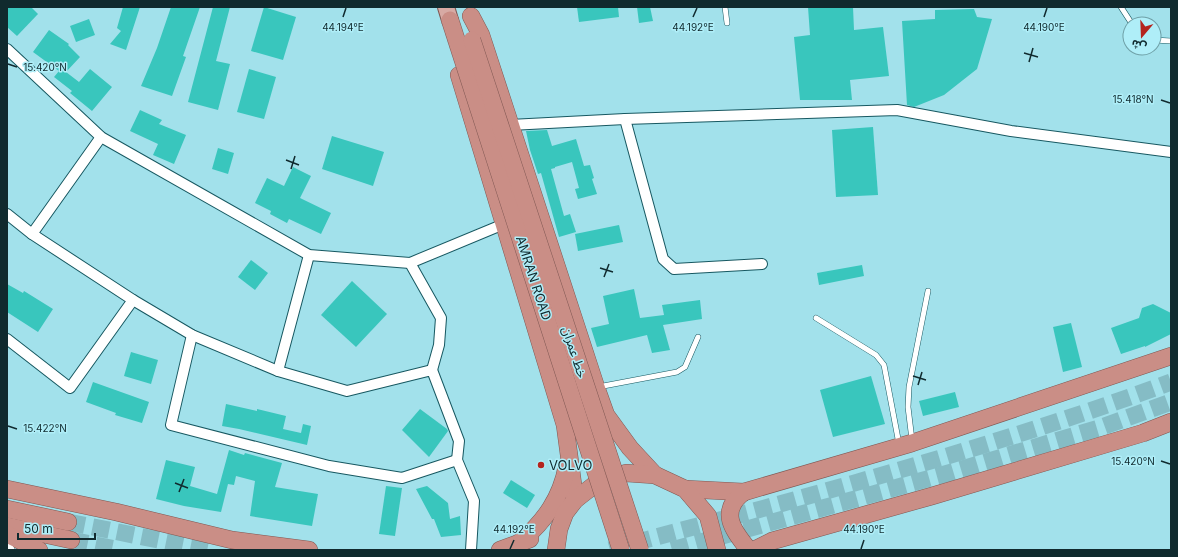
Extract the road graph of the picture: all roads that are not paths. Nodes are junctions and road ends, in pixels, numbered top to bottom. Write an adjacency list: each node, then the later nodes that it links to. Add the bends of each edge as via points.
1 (725, 7): 6 (lane)
2 (1121, 7): 5 (lane)
3 (469, 11): 9 (highway, via 481,35); 51 (highway, خط عمران, bridge, via 472,40)
4 (448, 13): 13 (highway, via 451,47); 50 (highway, AMRAN ROAD, bridge)
5 (1127, 16)
6 (727, 23)
7 (7, 50): 10 (street)
8 (625, 119): 9 (street); 11 (street, via 897,110 1011,131); 17 (street, via 663,259 674,269)
9 (510, 126): 27 (highway)
10 (100, 137): 14 (street); 15 (street)
11 (1171, 152)
12 (7, 214): 14 (street)
13 (504, 224): 16 (street); 30 (highway)
14 (32, 234): 19 (street)
15 (309, 255): 16 (street); 26 (street)
16 (410, 263): 25 (street, via 441,318 439,344)
17 (762, 264)
18 (928, 291): 31 (lane, via 909,387)
19 (132, 300): 21 (street); 23 (street, via 70,388)
20 (816, 318): 31 (lane, via 876,355 884,365)
21 (192, 335): 26 (street); 33 (street, via 171,425 329,466 402,478)
22 (698, 337): 27 (lane, via 685,368 677,372)
23 (7, 339)
24 (1171, 356): 31 (highway)
25 (432, 370): 26 (street, via 348,392); 33 (street, via 459,441)
26 (278, 371)
27 (596, 387): 28 (highway)
28 (606, 415): 30 (highway, via 602,430 592,442 577,438); 34 (highway, via 630,448)
29 (1171, 422): 54 (highway, via 1128,438 772,541)
30 (565, 425): 32 (highway)
31 (906, 445): 37 (highway)
32 (569, 456): 38 (highway); 45 (highway, via 563,482 549,513)
33 (456, 460): 48 (street, via 474,501)
34 (655, 475): 36 (highway); 38 (highway, via 626,473 598,482)
35 (7, 489): 47 (highway, via 232,540)
36 (685, 489): 37 (highway); 52 (highway, via 708,516)
37 (744, 492): 53 (highway, via 733,501 730,515 736,533)
38 (575, 500): 42 (highway, via 565,513)
39 (7, 509): 40 (highway)
40 (68, 522)
41 (7, 526): 44 (highway)
42 (559, 529): 45 (highway); 49 (highway)
43 (7, 534): 46 (highway)
44 (71, 540)
45 (514, 546)
46 (39, 550)
47 (309, 550)
48 (471, 550)
49 (556, 550)
50 (621, 550)
51 (640, 550)
52 (717, 550)
53 (749, 550)
54 (754, 550)

